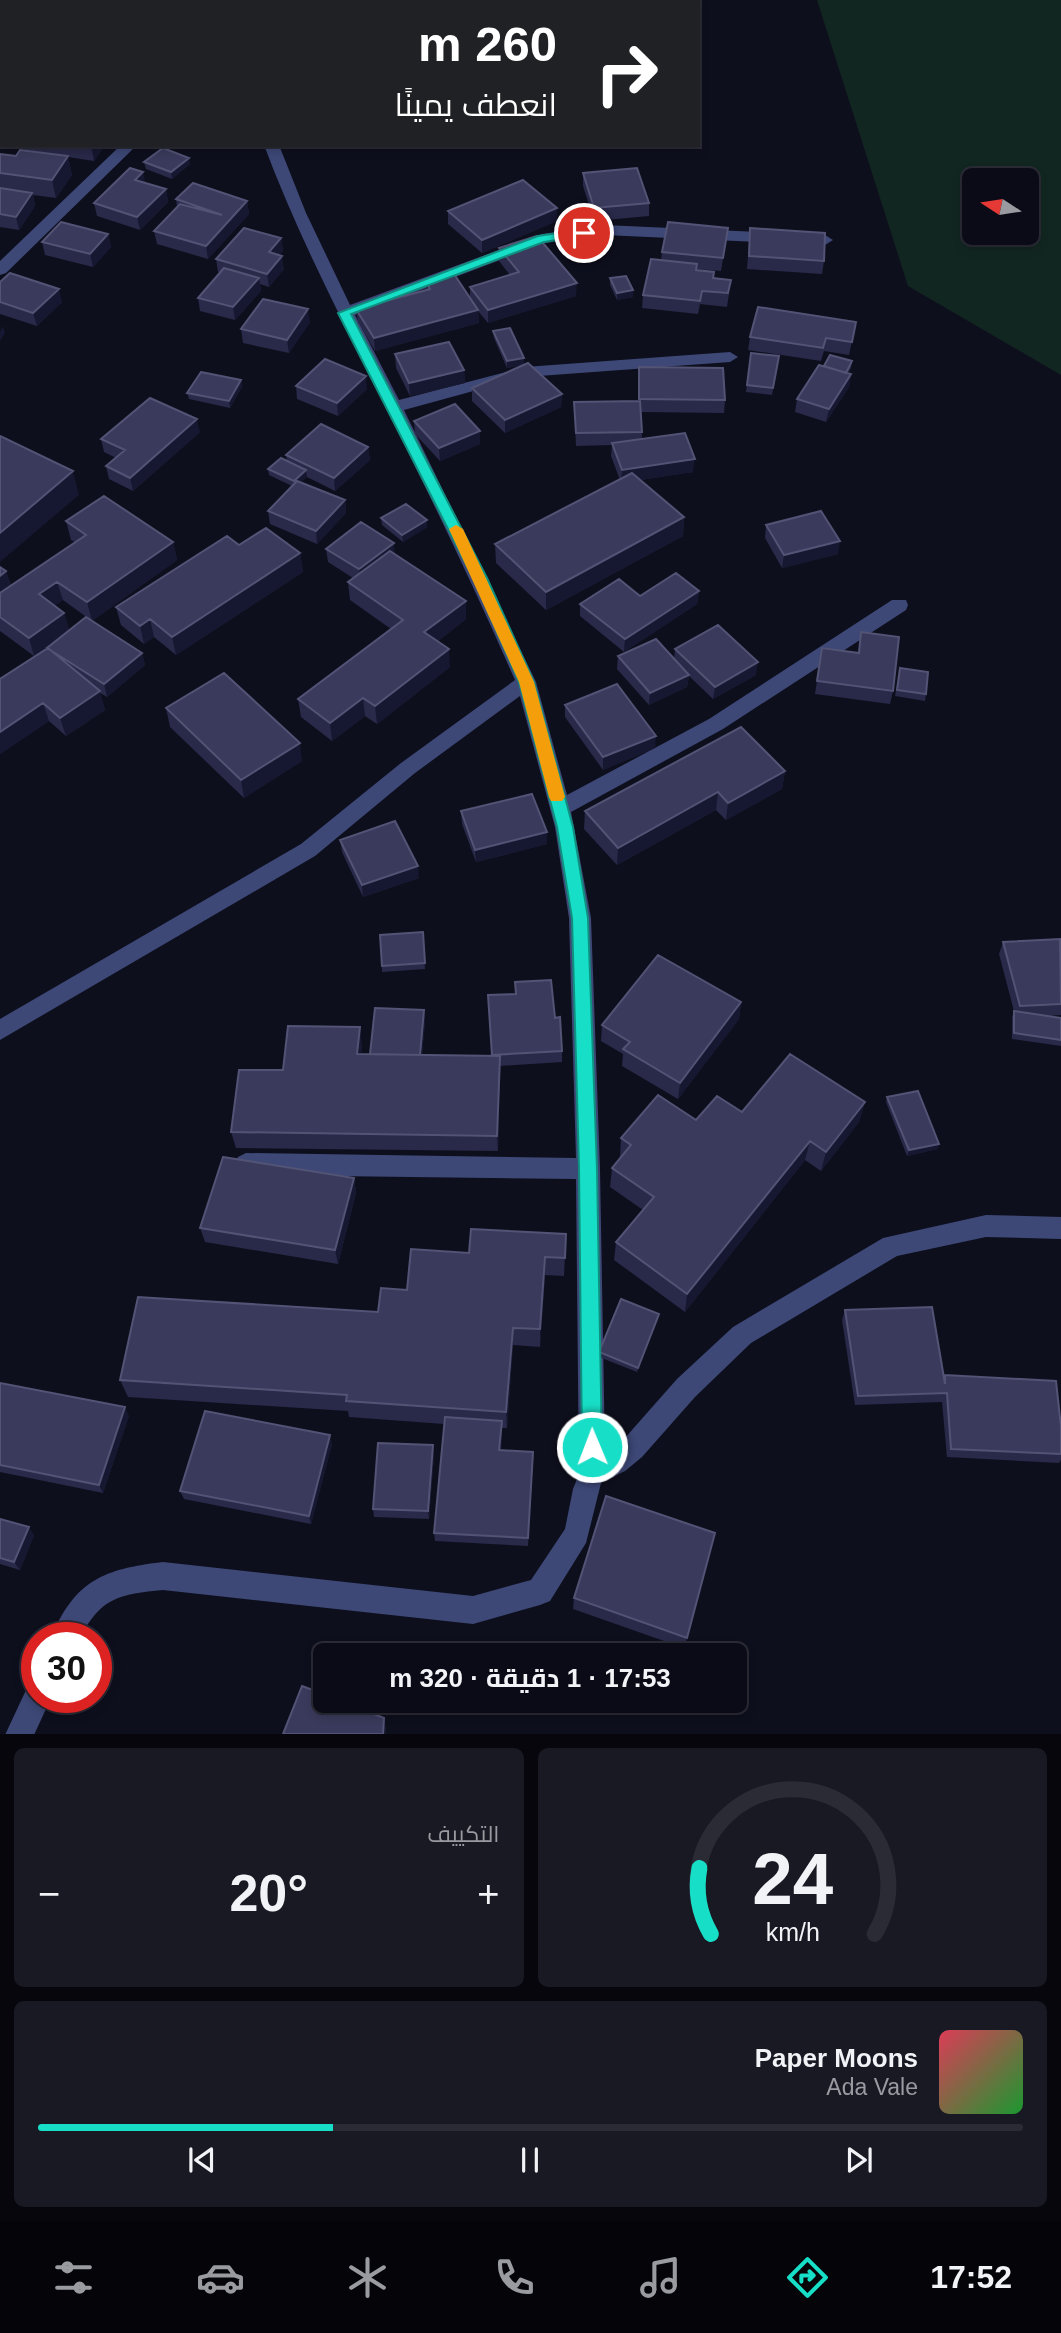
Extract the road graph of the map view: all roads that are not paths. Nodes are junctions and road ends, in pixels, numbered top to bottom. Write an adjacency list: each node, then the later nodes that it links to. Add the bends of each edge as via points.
1 (128, 147): 4 (street)
2 (272, 147): 5 (street, via 293,207)
3 (825, 240): 5 (street, via 604,230 555,237)
4 (0, 270)
5 (344, 313): 7 (street)
6 (730, 357): 7 (street, via 525,372)
7 (394, 408): 9 (street, via 480,578)
8 (899, 605): 10 (street, via 716,724)
9 (526, 682): 10 (street); 11 (street, via 408,768 308,850)
10 (560, 808): 13 (street, via 580,918)
11 (0, 1030)
12 (246, 1164): 13 (street)
13 (588, 1169): 15 (street)
14 (1061, 1228): 15 (street, via 985,1226 892,1246 742,1335 686,1388 633,1448)
15 (592, 1474): 16 (street, via 577,1534 540,1591 473,1610 163,1576 121,1581 92,1595)
16 (73, 1622)
17 (30, 1713): 18 (street)
18 (19, 1734)

